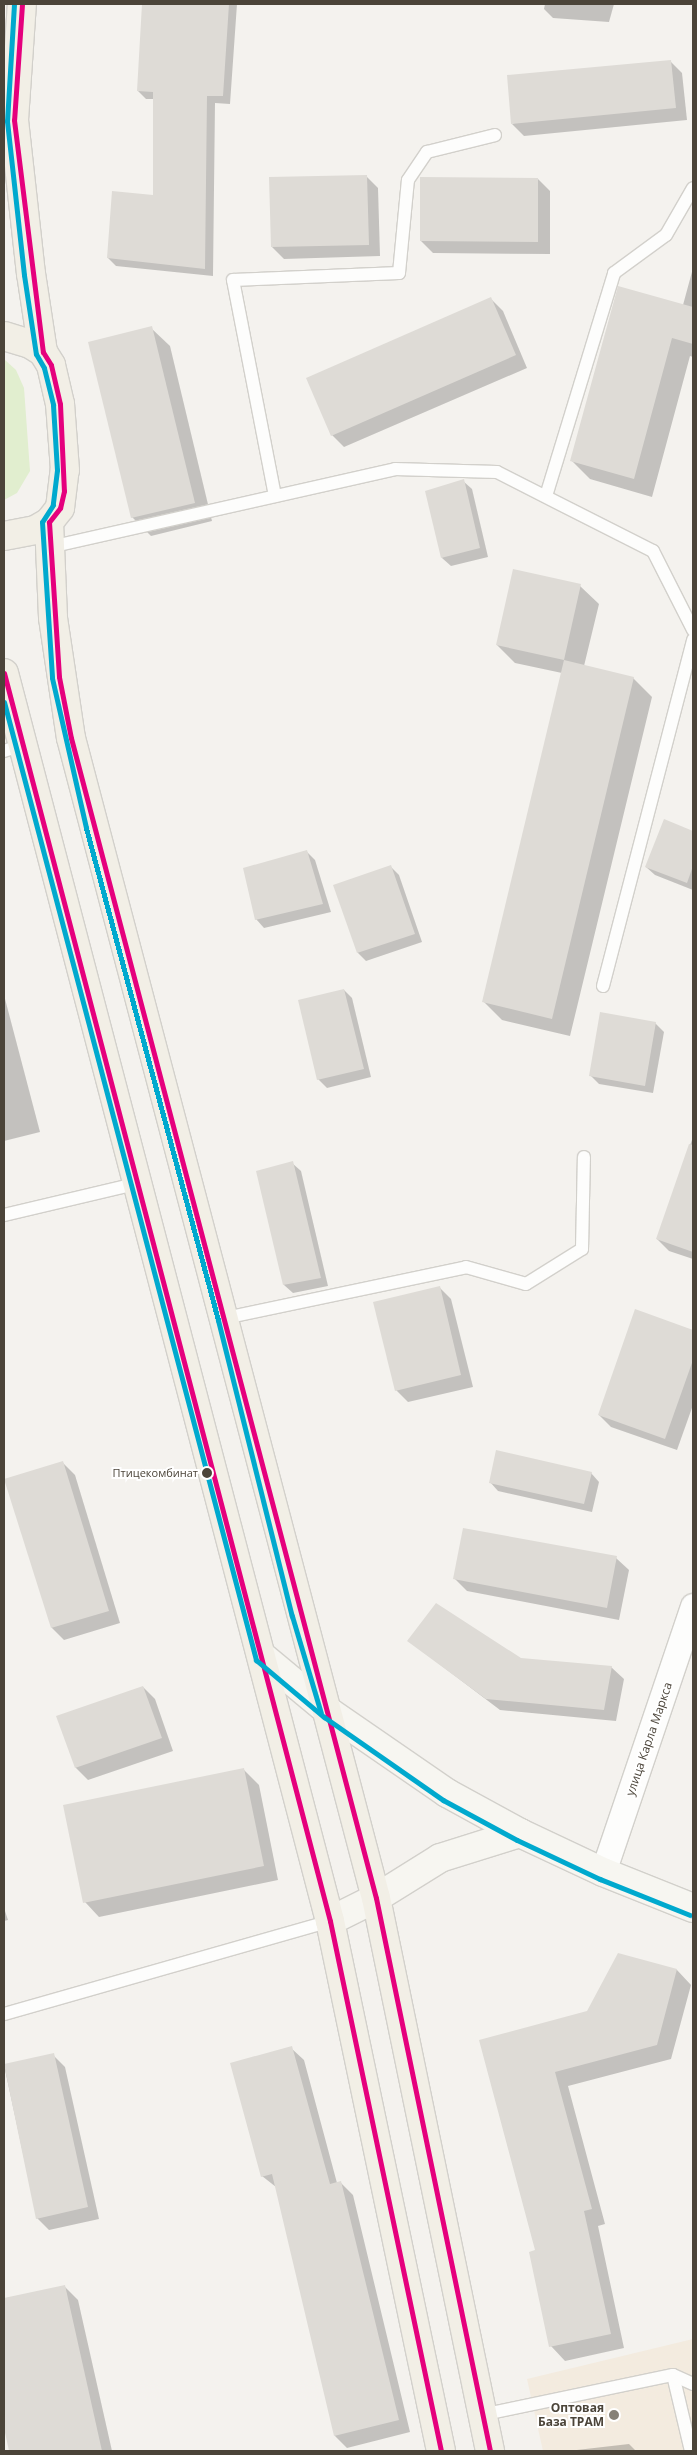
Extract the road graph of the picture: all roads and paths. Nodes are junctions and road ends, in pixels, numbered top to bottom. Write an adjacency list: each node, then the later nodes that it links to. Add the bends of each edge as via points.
1 (22, 4): 5 (main road, via 14,120)
2 (495, 135): 6 (lane, via 427,152 408,180 399,273 233,280)
3 (693, 188): 7 (lane, via 666,235 614,273)
4 (4, 336): 5 (main road)
5 (43, 352): 8 (main road, via 51,365 58,390 66,470 60,508)
6 (275, 496): 7 (lane, via 395,468 497,472); 8 (lane)
7 (546, 496): 10 (lane, via 652,551)
8 (50, 534): 9 (main road, via 35,530); 18 (main road, via 59,677 71,738)
9 (4, 536)
10 (693, 630)
11 (693, 640): 14 (lane)
12 (4, 673): 13 (main road)
13 (14, 748): 16 (main road)
14 (603, 986)
15 (584, 1156): 18 (lane, via 582,1249 526,1284 466,1267)
16 (139, 1183): 17 (lane); 20 (main road)
17 (4, 1215)
18 (225, 1318): 22 (main road, via 299,1614)
19 (693, 1606): 21 (street, улица Карла Маркса)
20 (263, 1657): 22 (main road); 27 (main road)
21 (682, 1677): 24 (street, улица Карла Маркса)
22 (328, 1710): 23 (main road, via 448,1793); 25 (main road)
23 (520, 1833): 24 (main road); 25 (main road, via 440,1858)
24 (602, 1872): 26 (main road)
25 (376, 1898): 27 (main road); 31 (main road)
26 (693, 1908)
27 (330, 1921): 28 (lane); 32 (main road)
28 (4, 2014)
29 (673, 2375): 30 (lane); 31 (lane); 34 (lane)
30 (693, 2384)
31 (482, 2415): 33 (main road)
32 (441, 2451)
33 (490, 2451)
34 (691, 2451)

